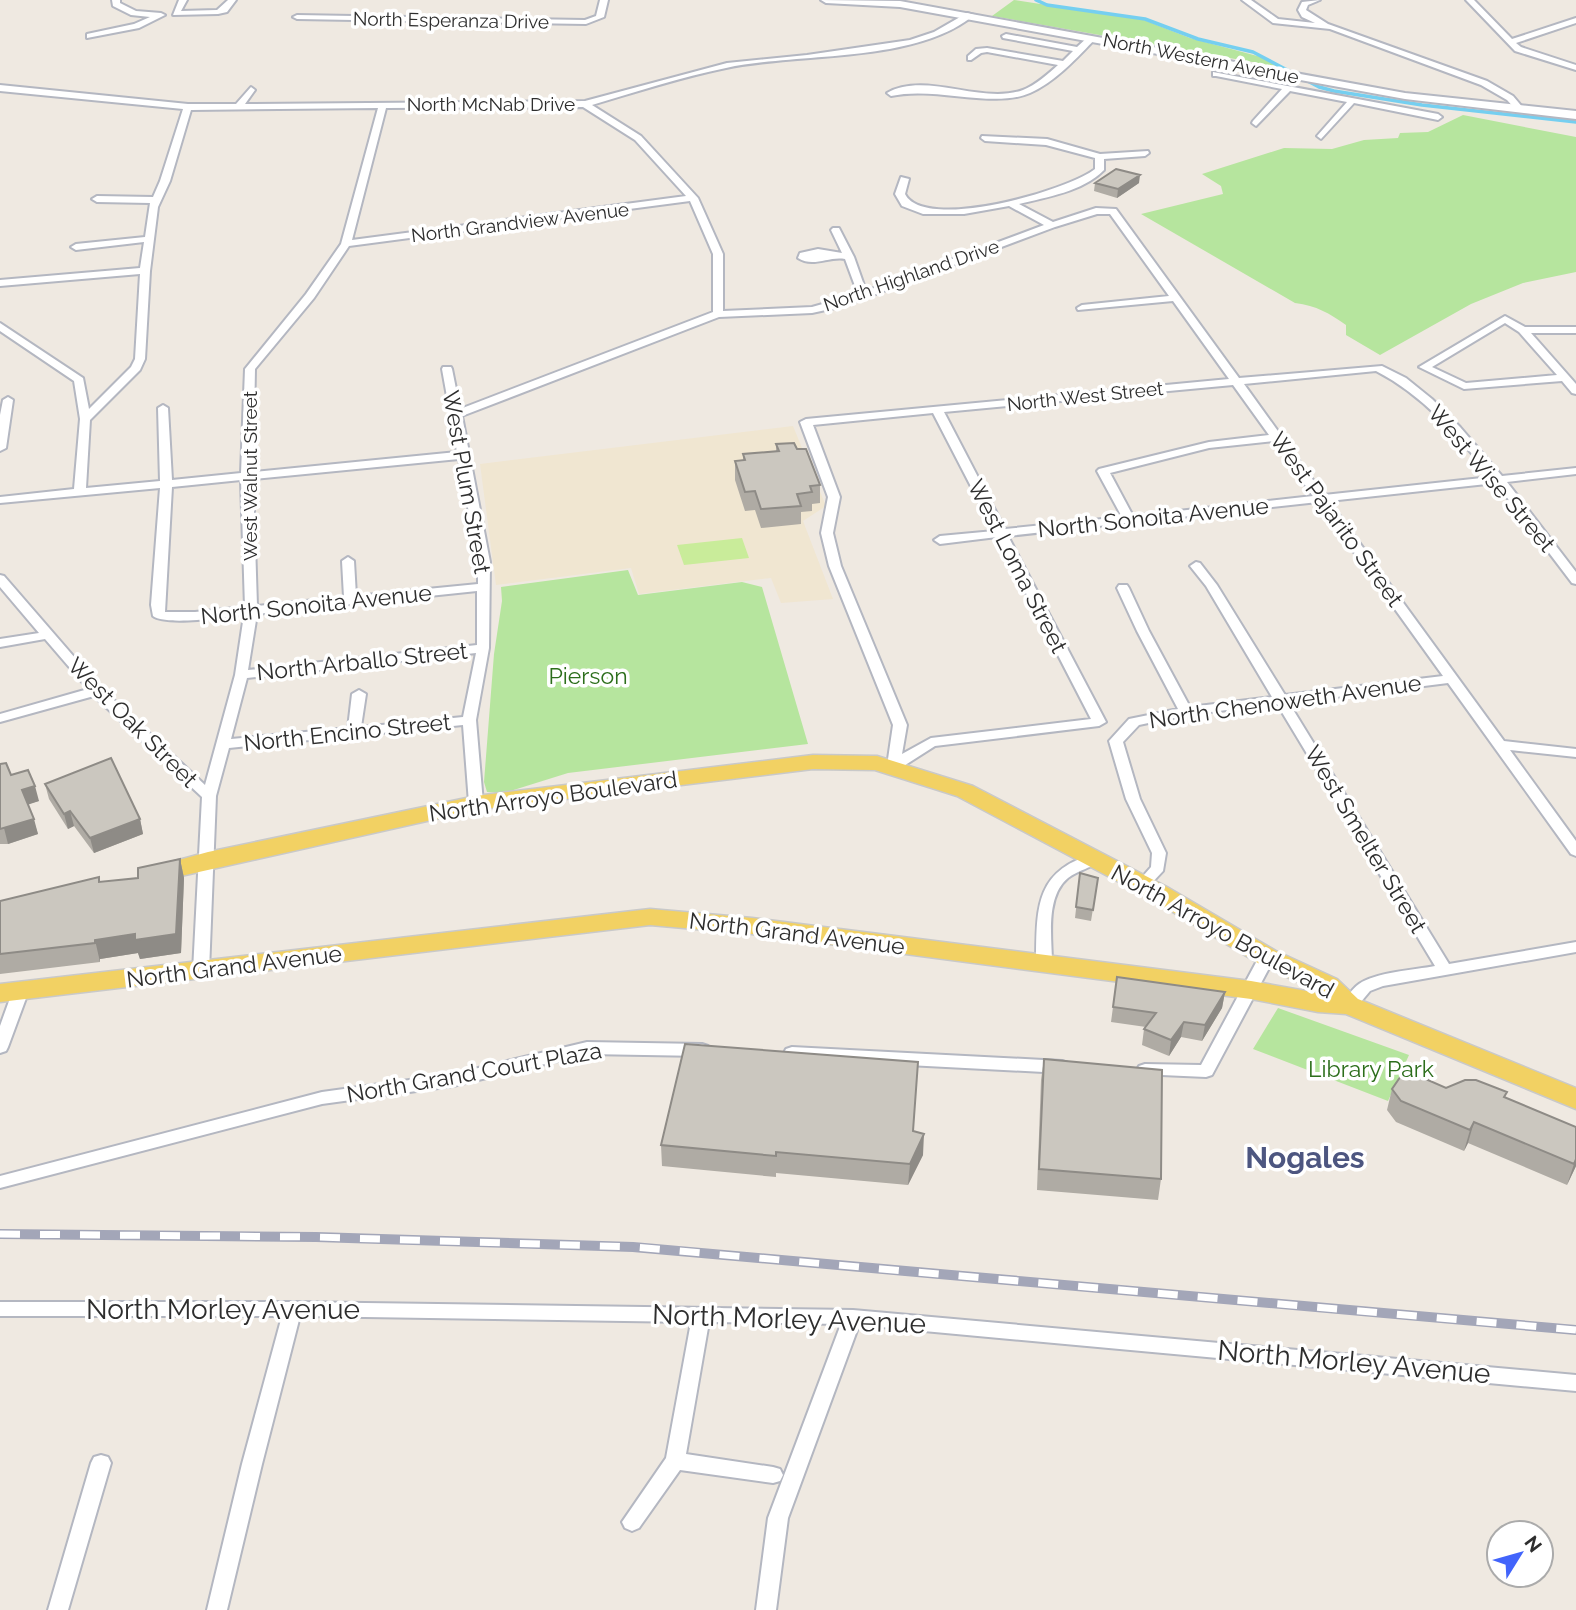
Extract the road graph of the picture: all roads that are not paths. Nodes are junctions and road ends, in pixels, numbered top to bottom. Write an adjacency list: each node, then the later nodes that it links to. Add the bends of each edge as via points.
1 (116, 0): 11 (street, via 134,13)
2 (183, 0): 10 (street)
3 (232, 0): 10 (street, via 218,12)
4 (604, 0): 13 (street, North Esperanza Drive, via 601,14 586,22)
5 (826, 0): 9 (street, North Western Avenue)
6 (1246, 0): 15 (street, via 1276,20)
7 (1316, 0): 15 (street, via 1302,10)
8 (1470, 0): 19 (street)
9 (900, 2): 12 (street, North Western Avenue)
10 (176, 13): 11 (street)
11 (161, 15): 16 (street)
12 (970, 15): 18 (street, North Western Avenue); 32 (street, North McNab Drive, via 937,34 911,42 727,65)
13 (297, 17)
14 (1576, 20): 19 (street)
15 (1331, 27): 36 (street, via 1484,83)
16 (90, 36)
17 (1006, 36): 20 (street)
18 (1092, 38): 20 (street); 24 (street, North Western Avenue)
19 (1510, 42): 23 (street)
20 (1079, 50): 22 (street)
21 (974, 55): 22 (street, via 987,50)
22 (1063, 64): 30 (street, via 1030,90 1016,94 911,89)
23 (1576, 68)
24 (1267, 71): 26 (street); 36 (street, North Western Avenue, via 1405,96)
25 (1216, 74): 26 (street)
26 (1255, 82): 28 (street)
27 (0, 88): 35 (street, North McNab Drive)
28 (1288, 88): 31 (street); 39 (street)
29 (251, 90): 34 (street)
30 (891, 93)
31 (1352, 101): 38 (street); 40 (street)
32 (585, 104): 33 (street, North McNab Drive); 45 (street, via 638,138)
33 (383, 105): 34 (street, North McNab Drive); 53 (street, West Walnut Street)
34 (239, 106): 35 (street, North McNab Drive)
35 (188, 107): 47 (street)
36 (1520, 109): 37 (street, North Western Avenue)
37 (1576, 116)
38 (1438, 117)
39 (1256, 123)
40 (1321, 136)
41 (985, 138): 43 (street, via 1047,142)
42 (1145, 153): 43 (street)
43 (1100, 157): 48 (street, via 1099,170 1090,180)
44 (904, 179): 48 (street, via 901,198 926,212)
45 (693, 198): 53 (street, North Grandview Avenue); 62 (street, via 718,254)
46 (97, 199): 47 (street)
47 (156, 200): 52 (street)
48 (1011, 204): 50 (street)
49 (1085, 214): 50 (street, North Highland Drive); 60 (street, West Pajarito Street, via 1113,211)
50 (1052, 225): 59 (street, North Highland Drive)
51 (836, 230): 56 (street)
52 (148, 239): 54 (street); 57 (street)
53 (346, 244): 80 (street, West Walnut Street, via 250,369)
54 (76, 247)
55 (832, 256): 56 (street)
56 (849, 257): 59 (street)
57 (145, 271): 58 (street); 75 (street, via 140,359)
58 (0, 283)
59 (863, 295): 62 (street, North Highland Drive, via 812,310)
60 (1175, 298): 61 (street); 69 (street, West Pajarito Street)
61 (1082, 308)
62 (718, 314): 74 (street, North Highland Drive)
63 (0, 326): 75 (street, via 79,380)
64 (1523, 330): 65 (street); 68 (street); 68 (street, via 1505,319 1424,367 1464,386)
65 (1576, 330)
66 (1365, 367): 69 (street, North West Street); 81 (street, West Wise Street, via 1396,374 1439,410)
67 (447, 369): 74 (street, West Plum Street)
68 (1563, 378): 70 (street)
69 (1235, 380): 73 (street, North West Street); 76 (street, West Pajarito Street)
70 (1576, 391)
71 (8, 400): 77 (street)
72 (163, 408): 82 (street)
73 (937, 410): 87 (street, West Loma Street); 112 (street, North West Street, via 806,422 834,497 827,533 835,566 900,725)
74 (457, 414): 78 (street, West Plum Street)
75 (85, 419): 83 (street)
76 (1279, 437): 84 (street, West Pajarito Street); 86 (street, via 1209,445 1103,471)
77 (1, 441)
78 (463, 455): 80 (street); 93 (street, West Plum Street)
79 (1576, 471): 81 (street, North Sonoita Avenue)
80 (247, 475): 82 (street); 96 (street, West Walnut Street)
81 (1497, 479): 84 (street, North Sonoita Avenue); 92 (street, West Wise Street)
82 (166, 484): 83 (street); 96 (street, North Sonoita Avenue, via 157,614)
83 (80, 492): 85 (street)
84 (1323, 498): 86 (street, North Sonoita Avenue); 101 (street, West Pajarito Street)
85 (0, 500)
86 (1129, 519): 87 (street, North Sonoita Avenue)
87 (1000, 533): 88 (street, North Sonoita Avenue); 112 (street, West Loma Street, via 1099,722 931,742)
88 (940, 540)
89 (348, 561): 95 (street)
90 (1196, 566): 104 (street, West Smelter Street)
91 (0, 579): 97 (street, West Oak Street)
92 (1576, 580)
93 (485, 587): 95 (street, North Sonoita Avenue); 99 (street, West Plum Street)
94 (1124, 588): 105 (street)
95 (350, 601): 96 (street, North Sonoita Avenue)
96 (251, 609): 100 (street, West Walnut Street)
97 (47, 635): 98 (street); 102 (street, West Oak Street)
98 (0, 643)
99 (483, 648): 100 (street, North Arballo Street); 107 (street, West Plum Street)
100 (241, 675): 109 (street, West Walnut Street)
101 (1453, 679): 104 (street, North Chenoweth Avenue); 110 (street, West Pajarito Street)
102 (96, 691): 106 (street); 113 (street, West Oak Street)
103 (359, 694): 108 (street)
104 (1281, 700): 105 (street, North Chenoweth Avenue); 124 (street, West Smelter Street)
105 (1186, 711): 119 (street, North Chenoweth Avenue, via 1134,722 1116,741 1133,799 1158,853 1158,868)
106 (0, 718)
107 (470, 720): 108 (street, North Encino Street); 114 (street, West Plum Street)
108 (354, 730): 109 (street, North Encino Street)
109 (225, 744): 113 (street, West Walnut Street)
110 (1500, 745): 111 (street); 115 (street, West Pajarito Street)
111 (1576, 753)
112 (894, 766): 114 (main road, North Arroyo Boulevard, via 813,762); 116 (main road, North Arroyo Boulevard, via 965,791)
113 (209, 796): 117 (street, West Oak Street)
114 (476, 803): 117 (main road, North Arroyo Boulevard)
115 (1576, 851)
116 (1094, 859): 119 (main road, North Arroyo Boulevard); 122 (street, North Arroyo Boulevard, via 1056,877 1047,897)
117 (208, 860): 118 (main road, North Arroyo Boulevard); 123 (street, West Oak Street)
118 (130, 880)
119 (1143, 884): 121 (main road, North Arroyo Boulevard)
120 (1576, 947): 124 (street)
121 (1267, 957): 125 (street); 127 (main road, North Arroyo Boulevard, via 1328,985)
122 (1044, 964): 123 (main road, North Grand Avenue, via 650,917); 125 (main road, North Grand Avenue)
123 (201, 971): 126 (main road, North Grand Avenue)
124 (1446, 971): 127 (street, via 1381,981 1365,987)
125 (1251, 990): 127 (main road, North Grand Avenue); 132 (street, via 1206,1071)
126 (10, 991): 128 (street)
127 (1349, 1005): 133 (main road, North Grand Avenue)
128 (0, 1047)
129 (717, 1051): 134 (street, North Grand Court Plaza, via 587,1048 453,1080 322,1098)
130 (770, 1052): 131 (street)
131 (1078, 1068)
132 (1129, 1069)
133 (1576, 1099)
134 (0, 1182)
135 (0, 1309): 136 (street, North Morley Avenue)
136 (293, 1309): 137 (street, North Morley Avenue); 145 (street)
137 (701, 1315): 138 (street, North Morley Avenue); 140 (street)
138 (853, 1317): 139 (street, North Morley Avenue); 146 (street, via 778,1518)
139 (1576, 1383)
140 (675, 1461): 142 (street); 143 (street)
141 (101, 1463): 144 (street)
142 (772, 1475)
143 (632, 1522)
144 (58, 1610)
145 (217, 1610)
146 (766, 1610)

